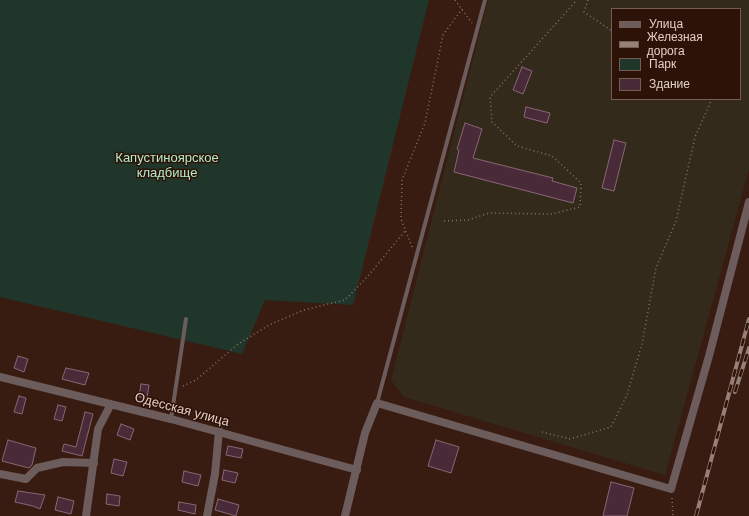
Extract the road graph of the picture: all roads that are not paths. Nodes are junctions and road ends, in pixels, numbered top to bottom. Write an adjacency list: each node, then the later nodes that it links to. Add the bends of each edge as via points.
1 (485, 0): 5 (lane)
2 (749, 202): 5 (street, via 671,489)
3 (186, 319): 7 (lane)
4 (0, 377): 6 (street, Одесская улица)
5 (377, 403): 10 (street, via 365,432)
6 (111, 404): 7 (street, Одесская улица); 9 (street, via 98,429)
7 (171, 419): 8 (street, Одесская улица)
8 (219, 431): 10 (street, Одесская улица); 13 (street, via 215,474)
9 (94, 463): 11 (street, via 63,462 37,468 26,479); 12 (street)
10 (357, 470): 14 (street)
11 (0, 474)
12 (86, 516)
13 (207, 516)
14 (345, 516)

